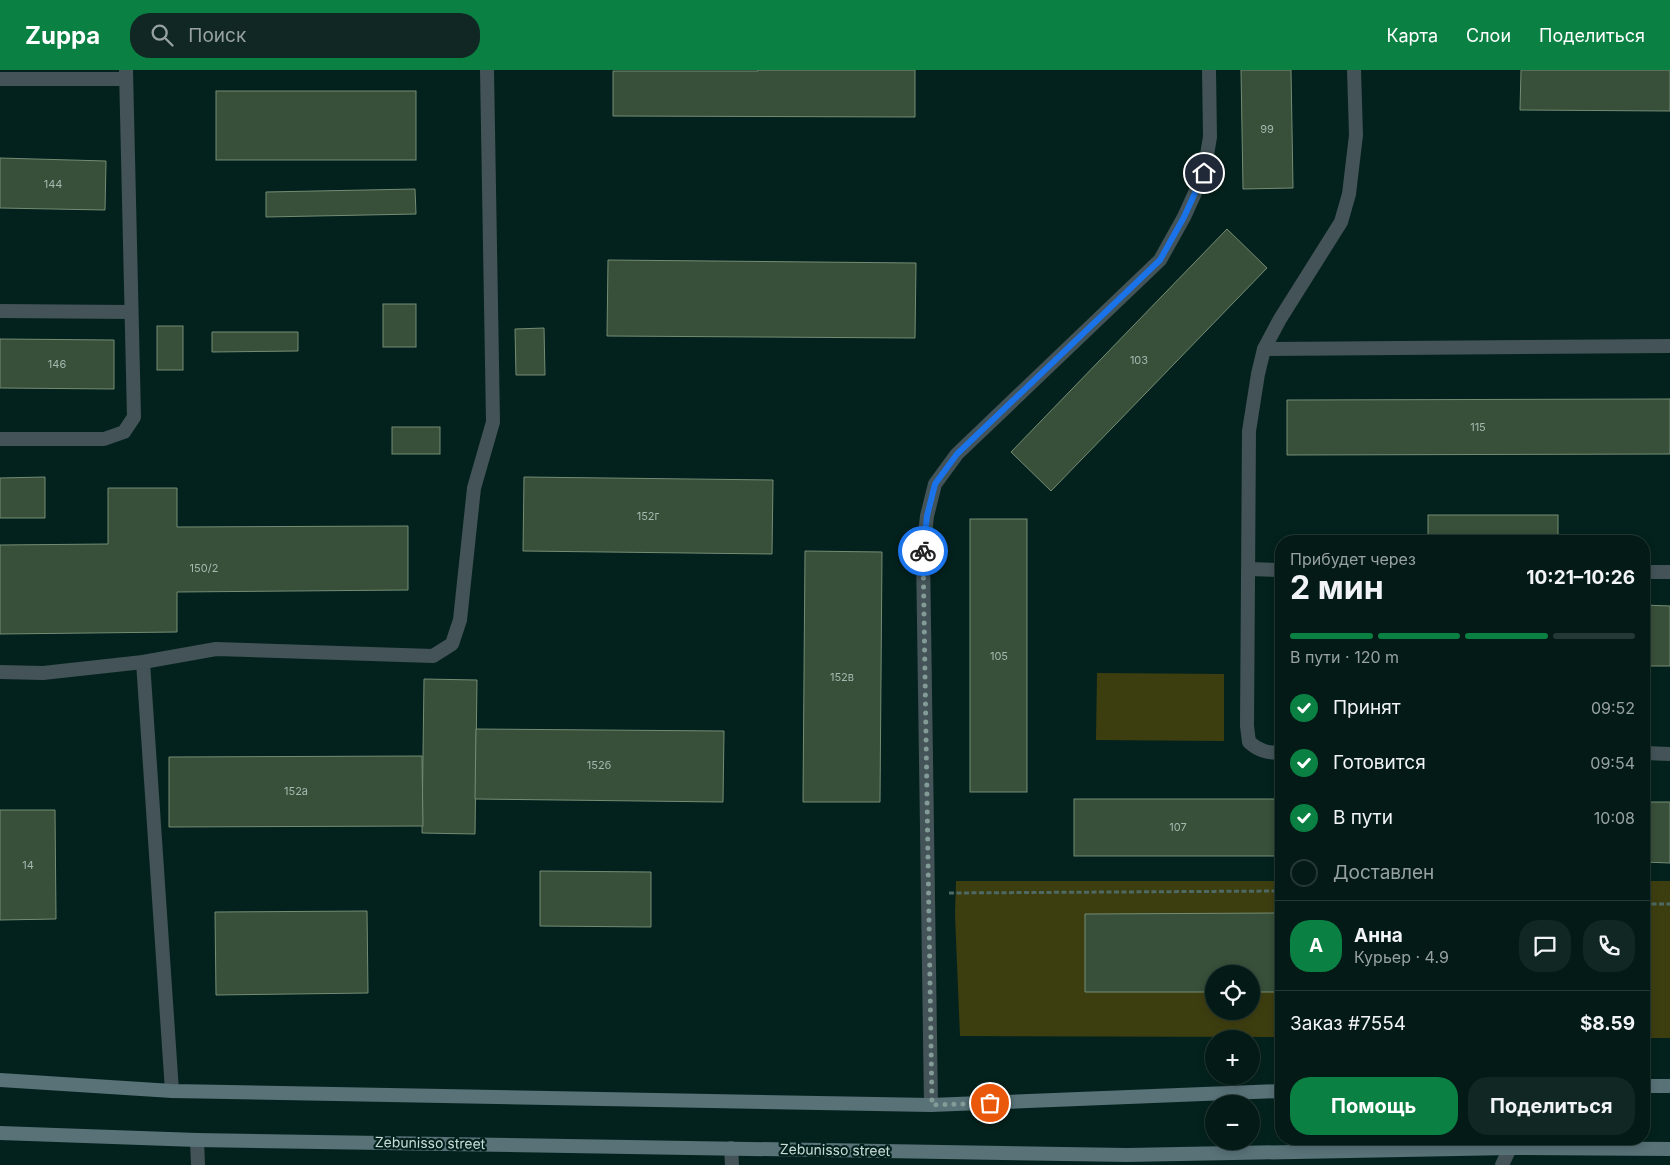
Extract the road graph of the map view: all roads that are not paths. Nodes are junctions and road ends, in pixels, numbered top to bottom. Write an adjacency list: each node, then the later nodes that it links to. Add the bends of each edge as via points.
1 (487, 70): 15 (street, via 493,422 474,488 460,620 452,644 433,656 216,649)
2 (1209, 70): 25 (street, via 1210,137 1204,173 1160,260 957,454 935,484 923,553)
3 (1354, 70): 9 (street, via 1356,135 1349,194 1341,222)
4 (126, 75): 5 (street); 7 (street)
5 (0, 79)
6 (0, 311): 7 (street)
7 (131, 312): 10 (street, via 134,417 124,432 104,439)
8 (1670, 346): 9 (street)
9 (1264, 349): 11 (street, via 1249,431)
10 (0, 439)
11 (1249, 570): 12 (street); 17 (street, via 1249,742 1257,750)
12 (1275, 570)
13 (1650, 572): 14 (street)
14 (1670, 572)
15 (143, 662): 16 (street, via 43,673); 23 (street)
16 (0, 672)
17 (1275, 753)
18 (1650, 753): 19 (street)
19 (1670, 754)
20 (0, 1080): 23 (main road)
21 (1650, 1086): 22 (main road)
22 (1670, 1086)
23 (172, 1091): 25 (main road)
24 (1275, 1091): 25 (main road)
25 (932, 1105)
26 (0, 1133): 27 (main road, Zebunisso street)
27 (198, 1140): 28 (main road, Zebunisso street); 32 (street)
28 (731, 1148): 31 (main road, Zebunisso street); 33 (street)
29 (1510, 1148): 30 (main road, Zebunisso street); 31 (main road, Zebunisso street); 34 (street)
30 (1670, 1149)
31 (1130, 1160)
32 (198, 1165)
33 (732, 1165)
34 (1502, 1165)

